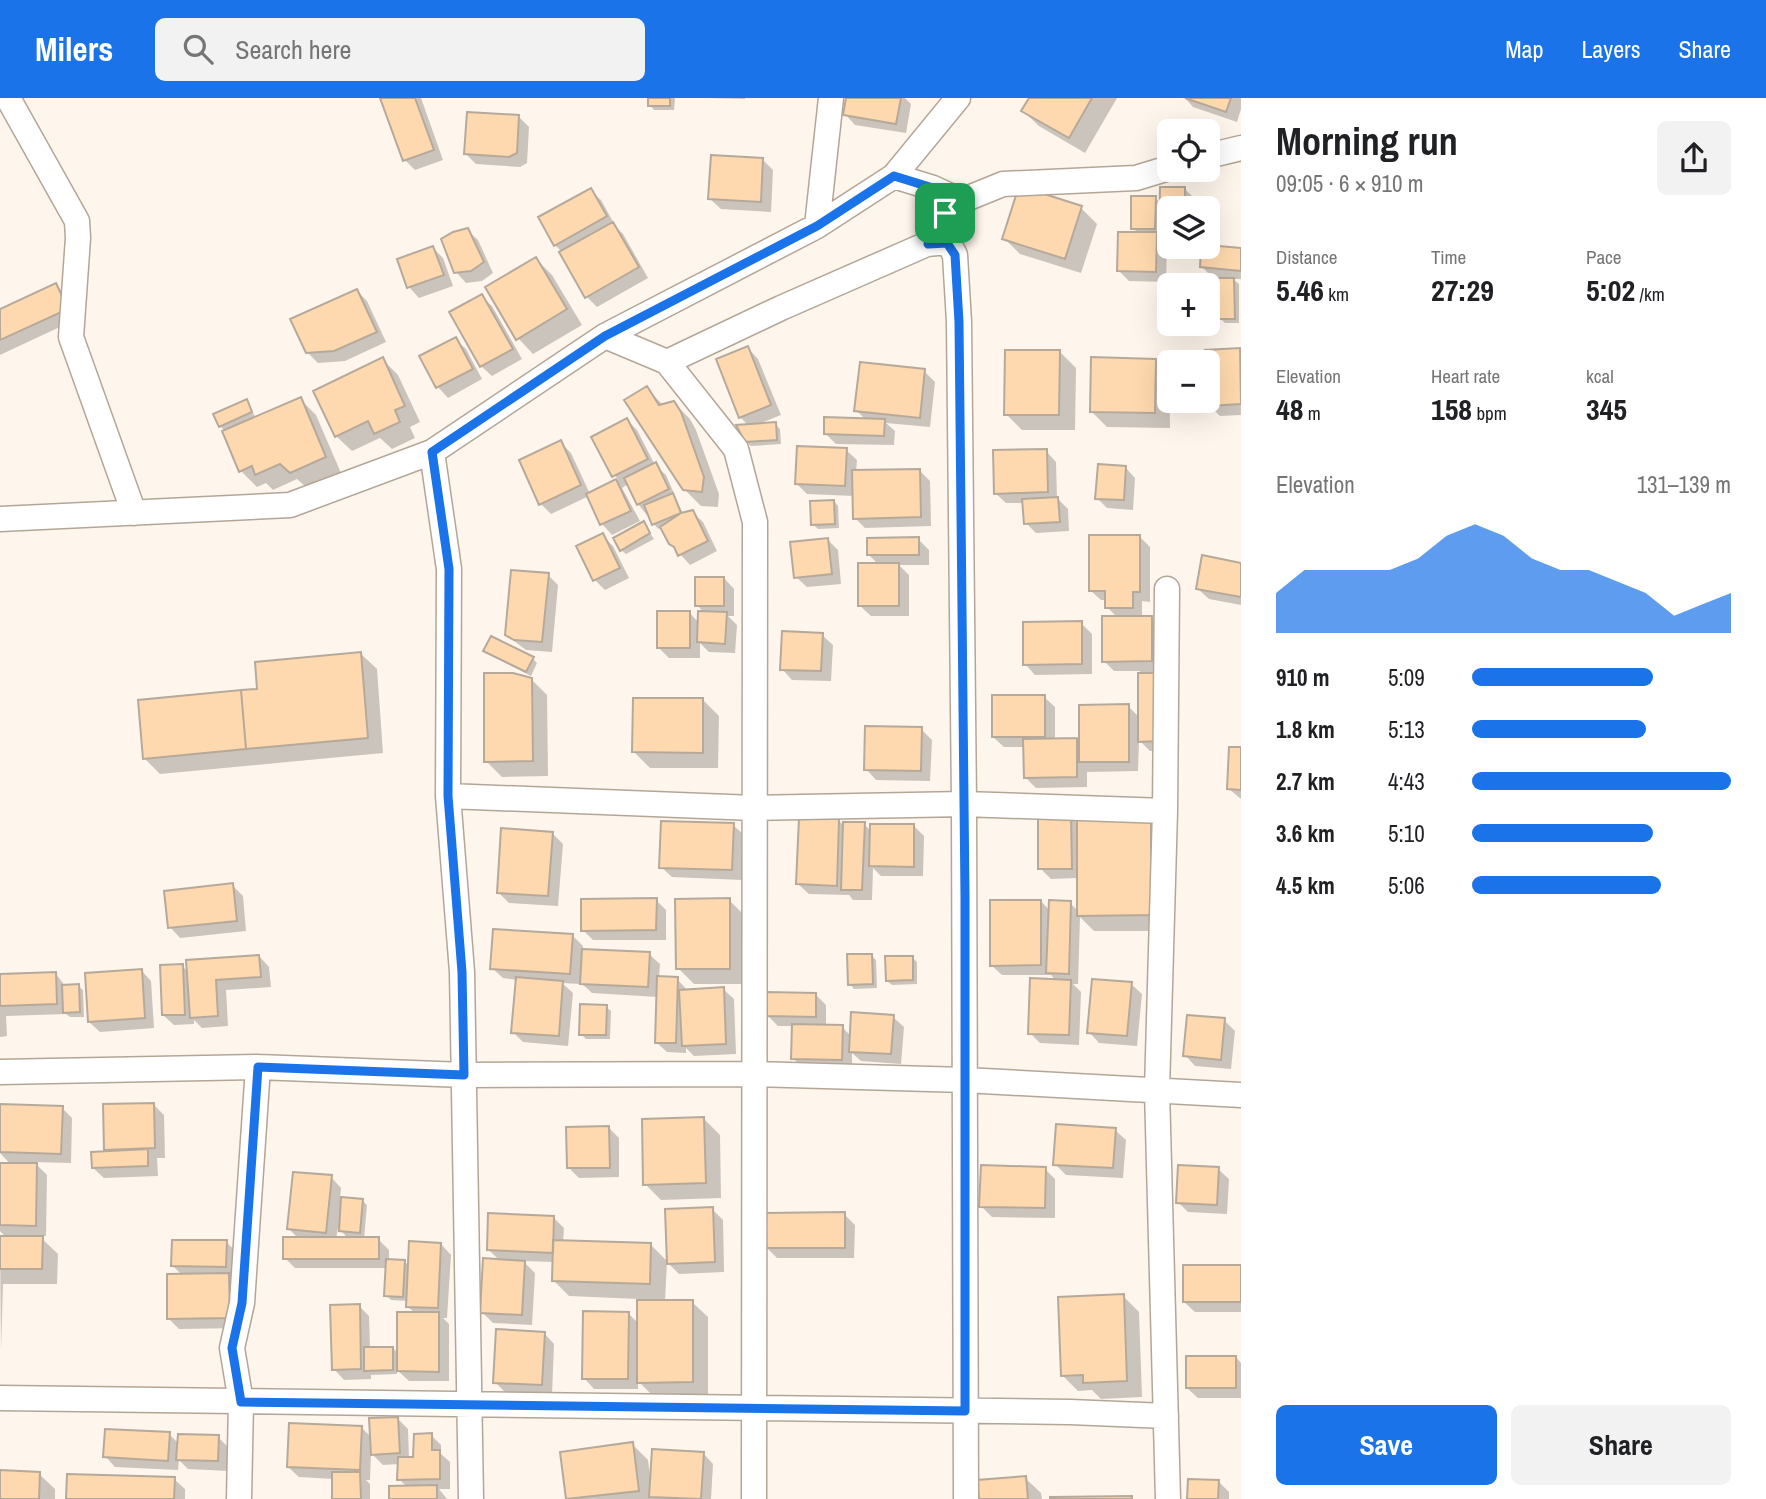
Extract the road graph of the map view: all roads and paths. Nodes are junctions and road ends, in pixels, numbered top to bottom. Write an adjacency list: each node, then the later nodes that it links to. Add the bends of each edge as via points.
1 (8, 98): 14 (street, via 77,221 71,337)
2 (831, 98): 9 (street)
3 (958, 98): 7 (street)
4 (1241, 148): 5 (street)
5 (1220, 153)
6 (1157, 171): 8 (street, via 1136,178 1003,184)
7 (894, 176): 8 (street); 9 (street)
8 (961, 201): 10 (street, via 945,213)
9 (817, 226): 11 (street)
10 (928, 244): 12 (street); 18 (street, via 947,243 955,255 957,282)
11 (605, 336): 12 (street); 13 (street)
12 (667, 362): 19 (street, via 736,449 755,522)
13 (432, 452): 14 (street, via 290,505); 17 (street, via 449,569)
14 (134, 513): 15 (street)
15 (0, 519)
16 (1167, 589): 20 (street)
17 (448, 796): 19 (street); 24 (street, via 462,972)
18 (964, 804): 19 (street); 20 (street); 25 (street)
19 (754, 808): 23 (street)
20 (1165, 811): 26 (street)
21 (258, 1067): 22 (street); 24 (street); 29 (street, via 242,1303 232,1348)
22 (0, 1072)
23 (755, 1074): 24 (street); 25 (street); 31 (street)
24 (464, 1075): 30 (street)
25 (965, 1080): 26 (street); 32 (street)
26 (1157, 1090): 27 (street); 33 (street)
27 (1241, 1095)
28 (0, 1398): 29 (street)
29 (241, 1402): 30 (street); 34 (street)
30 (471, 1404): 31 (street); 35 (street)
31 (755, 1408): 32 (street); 36 (street)
32 (965, 1411): 33 (street); 37 (street)
33 (1166, 1416): 38 (street)
34 (239, 1499)
35 (471, 1499)
36 (754, 1499)
37 (966, 1499)
38 (1168, 1499)

